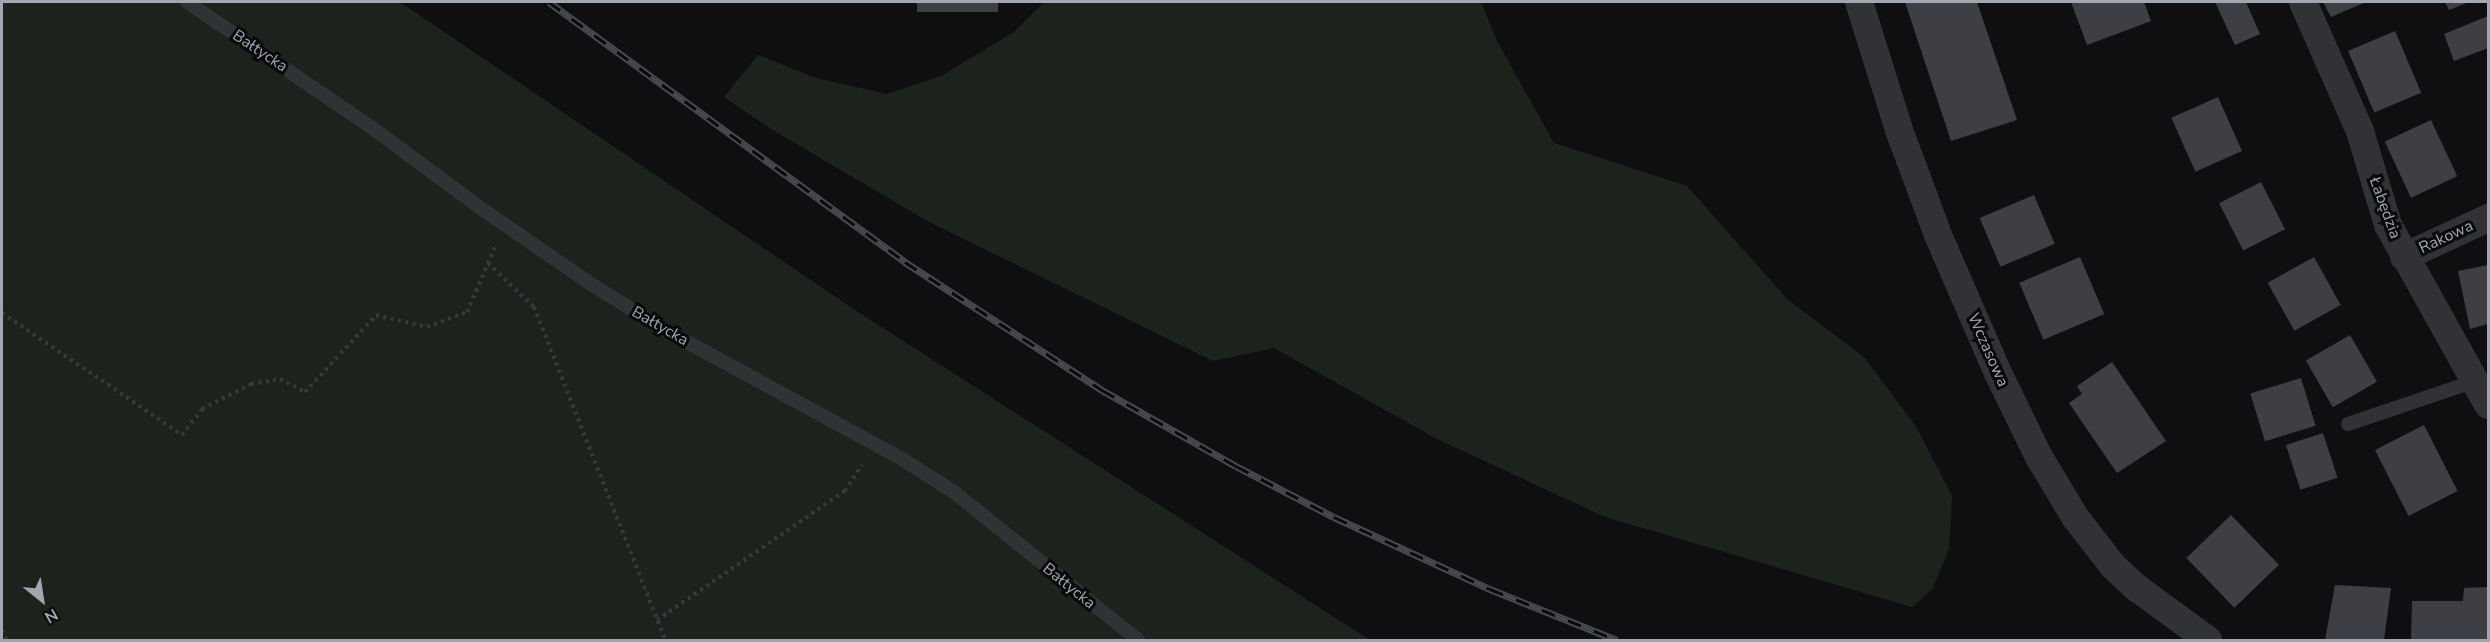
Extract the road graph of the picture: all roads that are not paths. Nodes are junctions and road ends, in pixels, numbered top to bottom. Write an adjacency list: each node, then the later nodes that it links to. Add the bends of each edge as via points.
1 (187, 2): 8 (lane, Bałtycka, via 591,284 663,329 954,492)
2 (1859, 2): 9 (street, Wczasowa, via 1899,130 1938,235 2039,457 2075,517 2113,566 2146,596)
3 (2303, 2): 5 (street, Łabędzia, via 2360,131 2388,225)
4 (2488, 218): 5 (street, Rakowa)
5 (2404, 257): 6 (street, Łabędzia)
6 (2482, 393): 7 (lane)
7 (2348, 424)
8 (1138, 640)
9 (2208, 640)

